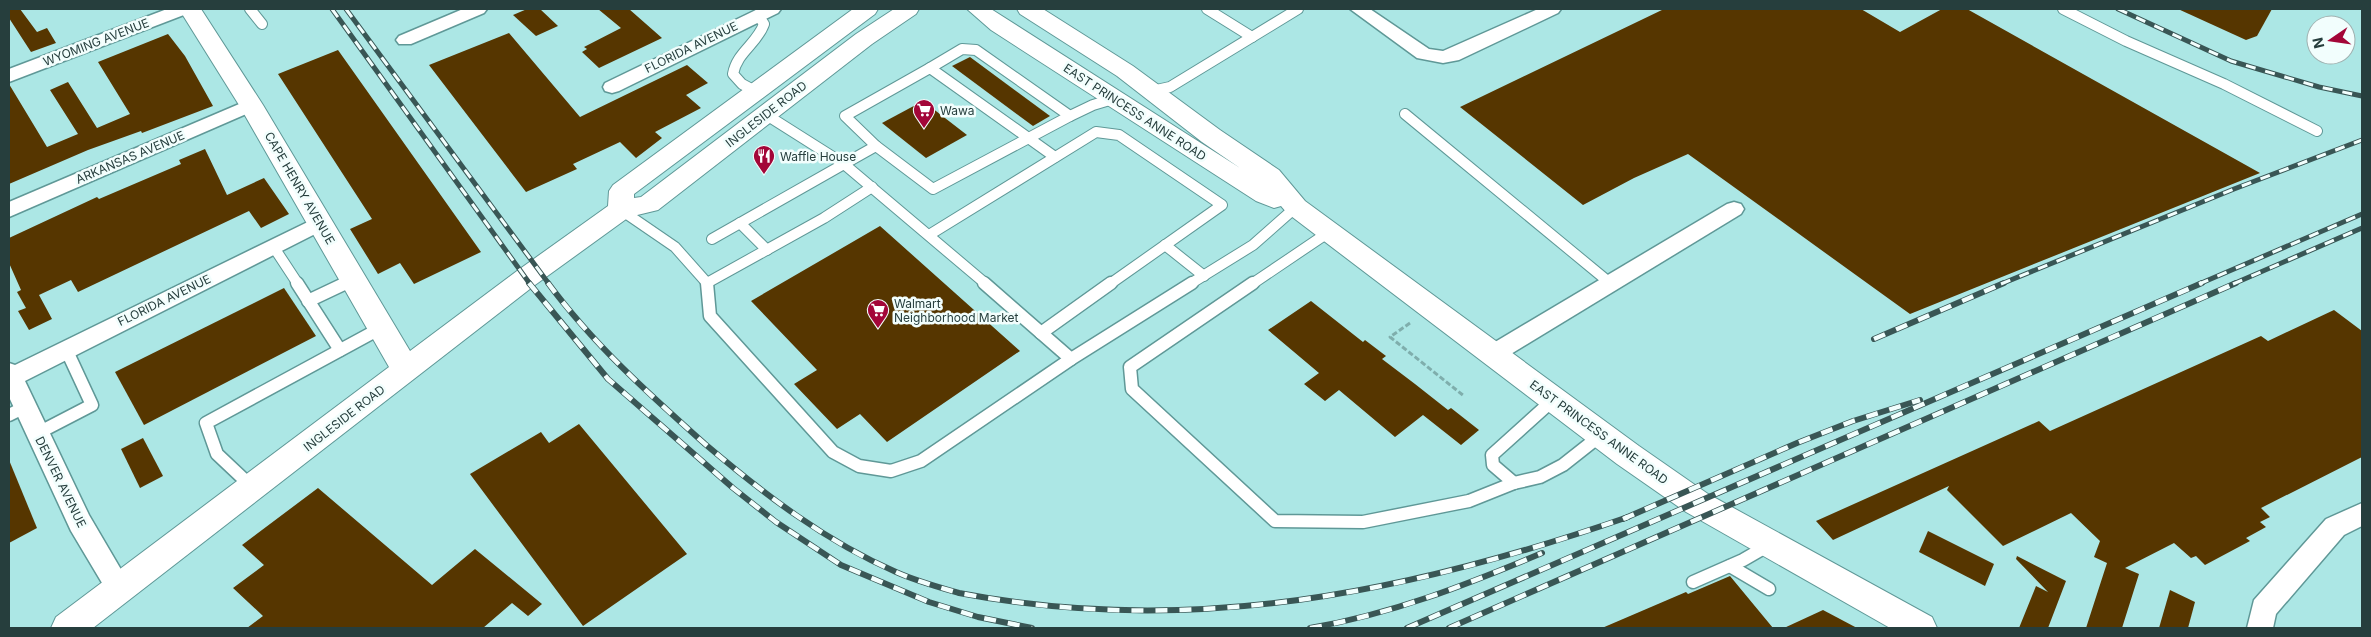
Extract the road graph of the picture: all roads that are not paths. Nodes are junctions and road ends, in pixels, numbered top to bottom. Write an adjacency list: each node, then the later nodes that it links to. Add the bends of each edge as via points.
1 (183, 9): 19 (street, WYOMING AVENUE)
2 (190, 9): 24 (street, CAPE HENRY AVENUE)
3 (250, 9): 15 (lane)
4 (478, 9): 17 (street)
5 (908, 9): 25 (street, INGLESIDE ROAD)
6 (978, 9): 23 (street, EAST PRINCESS ANNE ROAD)
7 (1028, 9): 22 (street, EAST PRINCESS ANNE ROAD)
8 (1207, 9): 16 (lane)
9 (1298, 9): 16 (lane)
10 (1359, 9): 11 (street, via 1424,54 1443,58)
11 (1552, 9)
12 (2063, 9): 28 (lane)
13 (857, 11): 21 (street, INGLESIDE ROAD)
14 (765, 12): 20 (street, FLORIDA AVENUE); 21 (lane, via 760,37 736,57 733,74)
15 (262, 24)
16 (1252, 37): 22 (lane, via 1170,87)
17 (405, 40)
18 (930, 68): 27 (lane, via 962,49 976,50); 29 (lane); 30 (lane, via 845,116)
19 (9, 76)
20 (612, 86)
21 (755, 91): 37 (street, INGLESIDE ROAD, via 622,191)
22 (1152, 91): 34 (street, EAST PRINCESS ANNE ROAD, via 1270,176)
23 (1113, 99): 27 (lane); 34 (street, EAST PRINCESS ANNE ROAD, via 1265,195)
24 (250, 105): 36 (street, ARKANSAS AVENUE); 38 (street, CAPE HENRY AVENUE)
25 (765, 114): 32 (lane); 37 (street, INGLESIDE ROAD, via 649,204)
26 (1405, 114): 49 (lane)
27 (1070, 116): 29 (lane)
28 (2317, 131)
29 (1030, 137): 30 (lane, via 933,189); 31 (lane)
30 (876, 146): 32 (lane)
31 (1055, 157): 41 (lane); 44 (lane, via 1096,132 1119,135 1222,205)
32 (844, 164): 33 (lane); 39 (lane)
33 (872, 187): 41 (lane); 45 (lane)
34 (1296, 207): 40 (street, EAST PRINCESS ANNE ROAD); 46 (lane, via 1253,245)
35 (1734, 209): 49 (street)
36 (9, 210)
37 (621, 210): 48 (lane, via 676,247); 57 (street, INGLESIDE ROAD)
38 (320, 223): 43 (street, FLORIDA AVENUE); 47 (street, CAPE HENRY AVENUE)
39 (740, 223): 42 (lane); 45 (lane)
40 (1329, 232): 55 (street, EAST PRINCESS ANNE ROAD); 63 (lane, via 1130,367 1132,389 1275,522 1363,522 1468,501)
41 (929, 234): 52 (lane)
42 (712, 239)
43 (273, 246): 50 (lane); 53 (street, FLORIDA AVENUE)
44 (1165, 246): 46 (lane); 52 (lane)
45 (767, 250): 48 (lane)
46 (1204, 276): 56 (lane)
47 (353, 280): 50 (lane); 51 (street, CAPE HENRY AVENUE)
48 (707, 283): 56 (lane, via 710,316 833,452 859,466 891,471 921,461)
49 (1610, 283): 55 (street)
50 (308, 301): 54 (lane)
51 (381, 328): 54 (lane); 57 (street, CAPE HENRY AVENUE)
52 (1041, 333): 56 (lane)
53 (66, 349): 58 (street, FLORIDA AVENUE); 61 (lane, via 92,405)
54 (340, 350): 64 (lane, via 206,423 217,454)
55 (1493, 354): 59 (street, EAST PRINCESS ANNE ROAD)
56 (1071, 358)
57 (406, 370): 64 (street, INGLESIDE ROAD)
58 (10, 375): 60 (street, DENVER AVENUE)
59 (1553, 400): 62 (street, EAST PRINCESS ANNE ROAD); 63 (lane, via 1492,455 1493,465)
60 (17, 411): 61 (street, DENVER AVENUE)
61 (38, 433): 70 (street, DENVER AVENUE, via 80,523)
62 (1600, 435): 63 (lane, via 1563,465 1540,477); 66 (street, EAST PRINCESS ANNE ROAD, via 1696,503)
63 (1514, 483)
64 (253, 489): 70 (street, INGLESIDE ROAD)
65 (2362, 514): 73 (street, via 2334,527 2264,609)
66 (1768, 545): 67 (lane); 72 (street, EAST PRINCESS ANNE ROAD)
67 (1730, 566): 68 (lane); 69 (lane)
68 (1693, 582)
69 (1770, 589)
70 (120, 590): 71 (street, INGLESIDE ROAD)
71 (68, 628)
72 (1920, 628)
73 (2260, 628)

